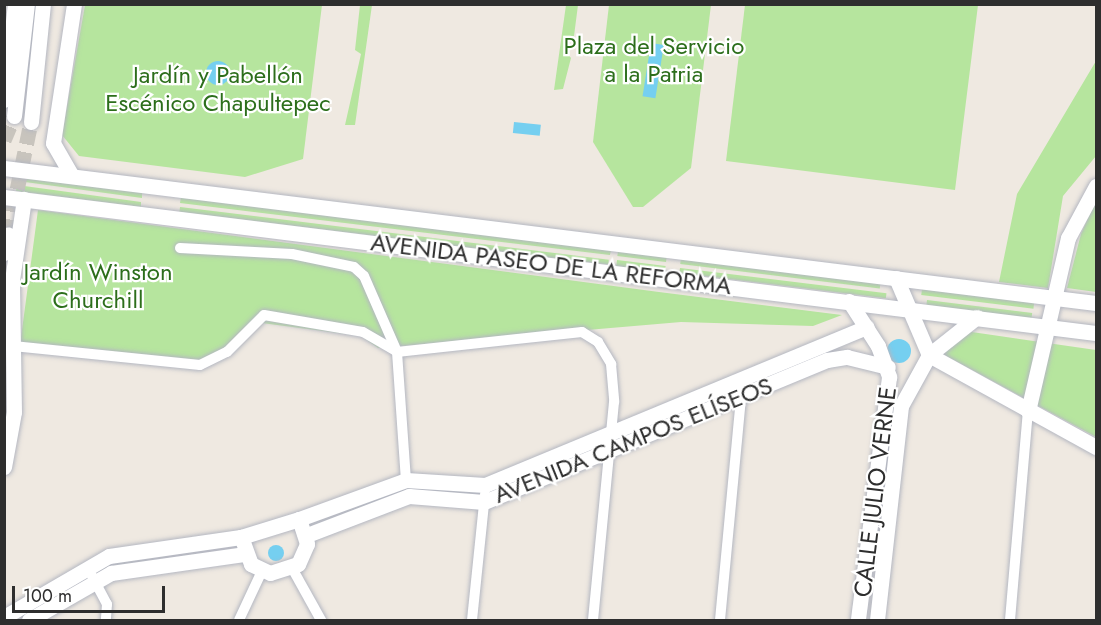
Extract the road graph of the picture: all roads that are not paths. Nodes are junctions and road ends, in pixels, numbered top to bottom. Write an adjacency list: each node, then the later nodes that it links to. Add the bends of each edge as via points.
1 (15, 4): 5 (street)
2 (27, 4): 6 (street)
3 (43, 4): 7 (street)
4 (74, 4): 9 (street, via 53,143)
5 (4, 100)
6 (14, 116)
7 (31, 122)
8 (4, 168): 9 (street, AVENIDA PASEO DE LA REFORMA)
9 (72, 176): 18 (street, AVENIDA PASEO DE LA REFORMA)
10 (1096, 186): 14 (street)
11 (1096, 196): 14 (street)
12 (4, 197): 13 (street, AVENIDA PASEO DE LA REFORMA)
13 (24, 199): 20 (street, AVENIDA PASEO DE LA REFORMA); 27 (street, via 12,280)
14 (1081, 210): 19 (street)
15 (8, 234): 17 (street)
16 (180, 248): 28 (street, via 292,254 354,267 364,276)
17 (4, 253)
18 (896, 278): 19 (street, AVENIDA PASEO DE LA REFORMA); 22 (street)
19 (1054, 298): 21 (street, AVENIDA PASEO DE LA REFORMA); 25 (street)
20 (849, 301): 22 (street, AVENIDA PASEO DE LA REFORMA); 24 (street, CALLE JULIO VERNE)
21 (1096, 303)
22 (912, 309): 23 (street, AVENIDA PASEO DE LA REFORMA); 29 (street)
23 (977, 317): 25 (street, AVENIDA PASEO DE LA REFORMA); 29 (street, CALLE JULIO VERNE)
24 (867, 327): 31 (street, CALLE JULIO VERNE); 32 (street, AVENIDA CAMPOS ELÍSEOS)
25 (1050, 327): 26 (street, AVENIDA PASEO DE LA REFORMA); 35 (street)
26 (1096, 333)
27 (13, 346): 28 (street, via 200,365 227,352 264,315 363,332); 39 (street, via 14,412)
28 (397, 352): 36 (street, via 582,332 598,342 611,364); 40 (street)
29 (929, 355): 35 (street); 60 (street, CALLE JULIO VERNE, via 901,406)
30 (4, 364): 34 (street)
31 (888, 367): 33 (street, AVENIDA CAMPOS ELÍSEOS, via 847,357 827,360); 59 (street, CALLE JULIO VERNE)
32 (737, 378): 33 (street); 36 (street, AVENIDA CAMPOS ELÍSEOS)
33 (745, 394): 38 (street, AVENIDA CAMPOS ELÍSEOS); 58 (street)
34 (4, 400)
35 (1028, 411): 37 (street); 61 (street)
36 (614, 431): 38 (street); 41 (street, AVENIDA CAMPOS ELÍSEOS)
37 (1096, 447)
38 (611, 449): 42 (street, AVENIDA CAMPOS ELÍSEOS); 57 (street)
39 (4, 467)
40 (406, 480): 41 (street, AVENIDA CAMPOS ELÍSEOS); 43 (street, AVENIDA CAMPOS ELÍSEOS)
41 (485, 485): 42 (street)
42 (484, 502): 44 (street, AVENIDA CAMPOS ELÍSEOS, via 409,496); 56 (street)
43 (299, 519): 44 (street); 45 (street, AVENIDA CAMPOS ELÍSEOS)
44 (307, 535): 48 (street, via 305,551)
45 (241, 537): 46 (street); 47 (street, via 109,555)
46 (244, 554): 49 (street); 50 (street, via 111,573)
47 (87, 568): 50 (street); 51 (street)
48 (292, 568): 49 (street); 55 (street)
49 (262, 571): 54 (street)
50 (97, 582): 52 (street); 53 (street, via 107,604)
51 (4, 617)
52 (29, 621)
53 (106, 621)
54 (239, 621)
55 (321, 621)
56 (472, 621)
57 (593, 621)
58 (720, 621)
59 (858, 621)
60 (877, 621)
61 (1010, 621)

